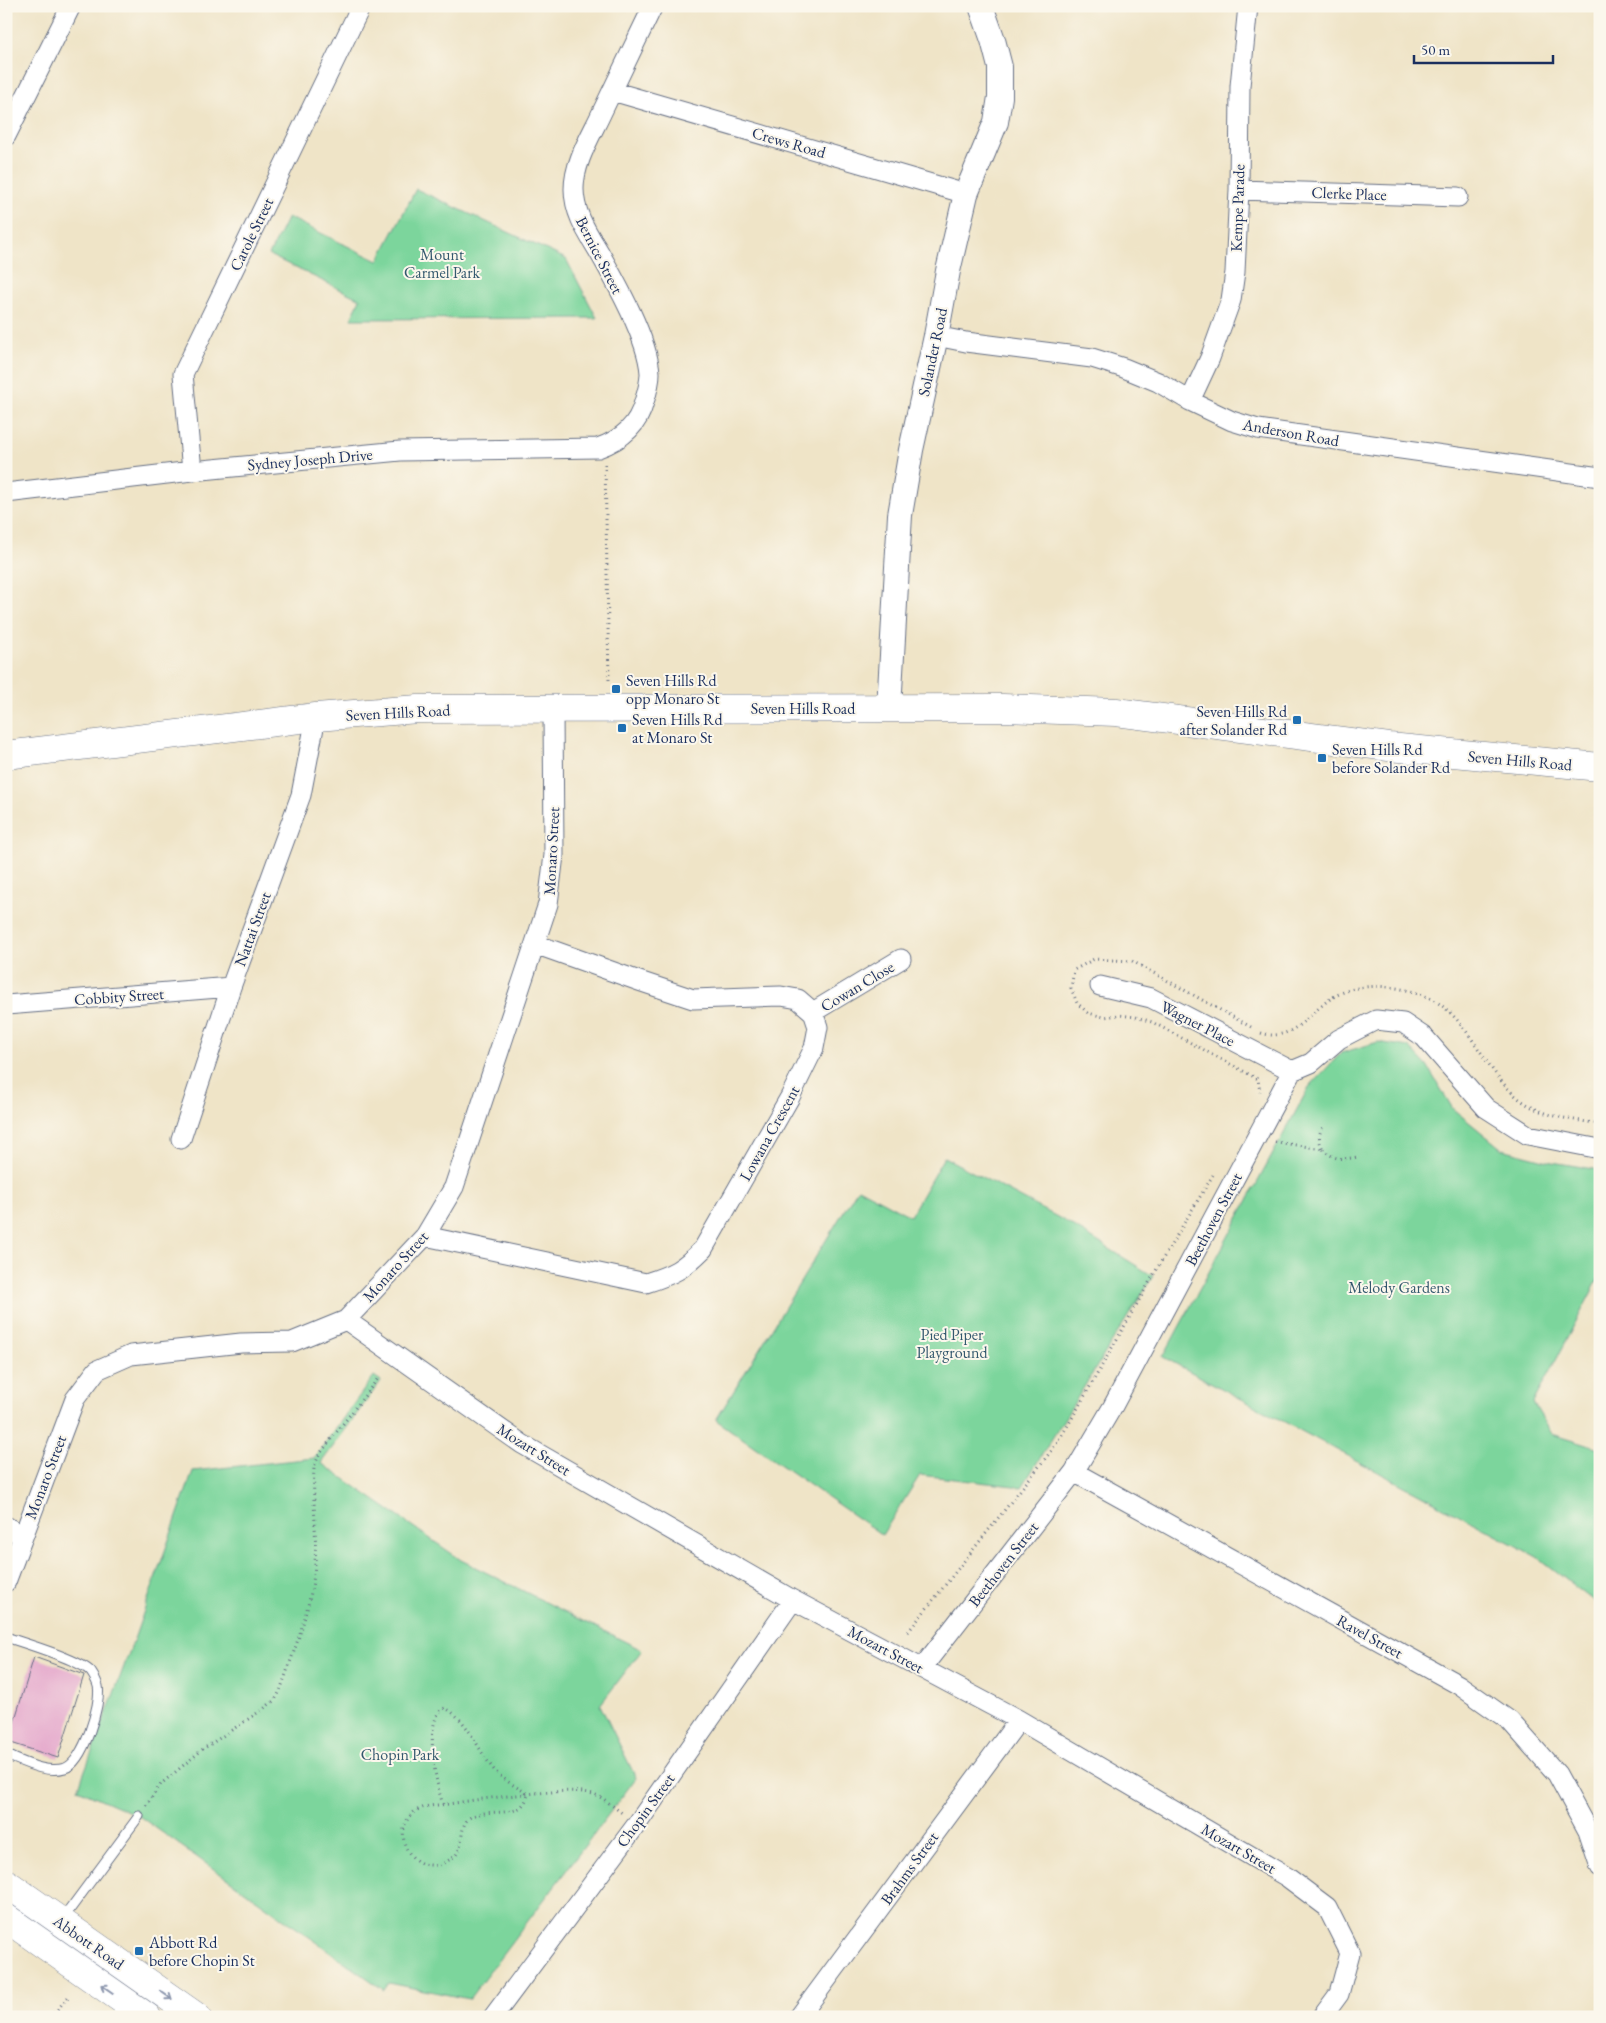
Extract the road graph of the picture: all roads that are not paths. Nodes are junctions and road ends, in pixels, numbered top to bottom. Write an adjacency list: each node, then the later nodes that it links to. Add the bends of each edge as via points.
1 (72, 6): 7 (street)
2 (361, 6): 14 (street, Carole Street, via 183,374)
3 (653, 6): 6 (street, Bernice Street)
4 (981, 6): 9 (street, Solander Road, via 1000,67 1000,97 996,122)
5 (1248, 6): 8 (street, Kempe Parade, via 1240,86)
6 (612, 91): 9 (street, Crews Road); 13 (street, Bernice Street, via 577,168 576,207 647,351 650,374 643,408 632,427)
7 (6, 136)
8 (1239, 190): 10 (street, Clerke Place); 12 (street, Kempe Parade, via 1235,272 1230,300 1210,358)
9 (966, 194): 11 (street, Solander Road)
10 (1458, 197)
11 (936, 336): 12 (street, Anderson Road, via 1092,358 1158,382); 17 (street, Solander Road, via 900,515)
12 (1190, 402): 15 (street, Anderson Road, via 1258,429)
13 (609, 444): 14 (street, Sydney Joseph Drive, via 598,448 400,451)
14 (192, 471): 16 (street, Sydney Joseph Drive)
15 (1600, 477)
16 (6, 493)
17 (889, 708): 18 (main road, Seven Hills Road); 21 (main road, Seven Hills Road, via 1116,712 1389,747)
18 (553, 709): 19 (main road, Seven Hills Road, via 418,709); 22 (street, Monaro Street, via 554,855 548,904)
19 (316, 717): 20 (main road, Seven Hills Road); 25 (street, Nattai Street, via 300,795)
20 (6, 755)
21 (1600, 767)
22 (535, 944): 27 (street, via 693,998 781,996 798,999); 31 (street, Monaro Street, via 454,1187)
23 (901, 959): 27 (street, Cowan Close)
24 (1100, 986): 28 (street, Wagner Place, via 1151,998)
25 (231, 987): 26 (street, Cobbity Street); 29 (street, Nattai Street)
26 (6, 1005)
27 (813, 1012): 31 (street, Lowana Crescent, via 818,1027 814,1048 790,1097 703,1248 686,1266 670,1276 646,1283)
28 (1292, 1071): 30 (street, via 1311,1063 1339,1039 1376,1020 1403,1023 1424,1037 1486,1108 1528,1135); 33 (street, Beethoven Street, via 1113,1406)
29 (181, 1139)
30 (1600, 1149)
31 (425, 1236): 32 (street, Monaro Street)
32 (346, 1320): 35 (street, Monaro Street, via 292,1342 241,1343 131,1354 97,1370 75,1399); 37 (street, Mozart Street, via 522,1444)
33 (1074, 1472): 39 (street, Beethoven Street); 43 (street, Ravel Street, via 1459,1685 1510,1721 1557,1774 1588,1831)
34 (6, 1526): 35 (street)
35 (22, 1537): 36 (street, Monaro Street)
36 (6, 1582)
37 (793, 1600): 39 (street, Mozart Street); 49 (street, Chopin Street, via 637,1824)
38 (6, 1637): 41 (lane, via 76,1662 91,1671 98,1686 97,1709 83,1746 78,1758 66,1768 47,1770)
39 (922, 1668): 40 (street, Mozart Street)
40 (1019, 1720): 50 (street, Brahms Street); 51 (street, Mozart Street, via 1287,1876 1327,1907 1350,1953 1339,1994)
41 (6, 1755)
42 (139, 1816): 46 (lane)
43 (1600, 1866)
44 (6, 1883): 46 (main road, Abbott Road)
45 (8, 1922): 47 (main road, Abbott Road, one-way to 45)
46 (60, 1922): 48 (main road, Abbott Road, one-way to 48)
47 (147, 2017)
48 (197, 2017)
49 (493, 2017)
50 (799, 2017)
51 (1322, 2017)

